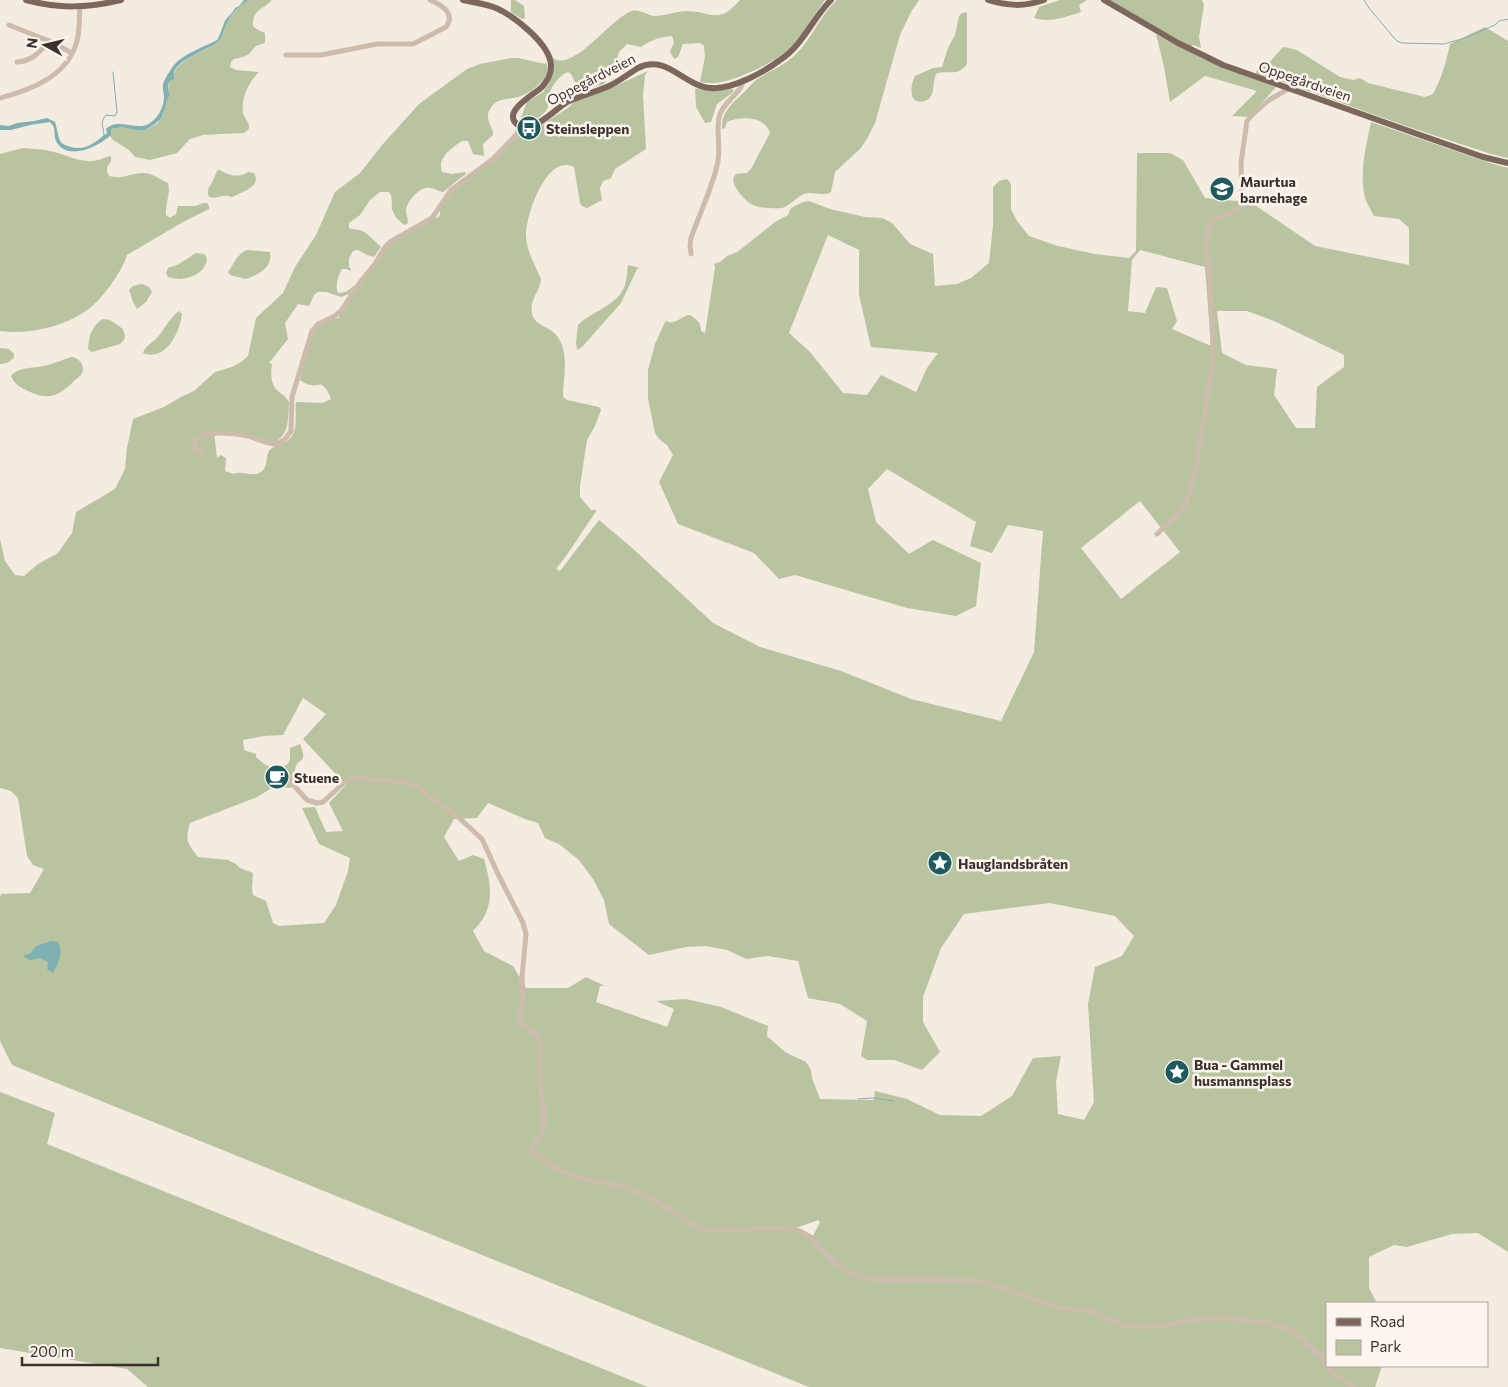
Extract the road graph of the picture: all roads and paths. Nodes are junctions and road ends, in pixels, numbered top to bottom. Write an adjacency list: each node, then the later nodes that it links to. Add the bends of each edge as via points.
1 (26, 0): 9 (main road)
2 (121, 0): 9 (main road)
3 (430, 0): 13 (street, via 446,8 450,15 449,24 413,44 377,44 321,55)
4 (463, 0): 18 (main road, Oppegårdveien, via 508,14 548,55 551,67 546,82 514,111 514,120)
5 (831, 0): 15 (main road, Oppegårdveien, via 789,53)
6 (988, 0): 7 (main road, via 1006,5)
7 (1044, 0)
8 (1104, 0): 16 (main road, Oppegårdveien, via 1207,58)
9 (80, 7): 12 (street, via 77,43)
10 (9, 25): 11 (street)
11 (49, 41): 12 (street); 14 (street, via 37,56)
12 (72, 53): 17 (street, via 59,71 46,80)
13 (286, 55)
14 (17, 62)
15 (743, 80): 18 (main road, Oppegårdveien, via 724,87 708,88 693,83 668,67 646,65 609,86 570,101 532,126); 20 (street, Oppegårdveien, via 742,87 724,106 719,119 718,162 690,241)
16 (1290, 88): 19 (main road, Oppegårdveien); 22 (street, via 1269,100 1248,121 1240,206 1209,226 1206,247 1212,368 1191,488 1179,513)
17 (0, 98)
18 (521, 127): 21 (street, via 493,159 454,186 432,218 390,242 341,311 313,329 292,397 292,427 285,440 274,444 242,435 211,433 195,440 195,450)
19 (1508, 163)
20 (691, 254)
21 (203, 454)
22 (1157, 534)
23 (287, 778): 24 (street, via 307,800 317,803 323,802 353,778 404,782 420,788 482,839 524,922 526,934 519,1019 540,1044 539,1077 544,1114 542,1131 531,1150 561,1171 622,1186 651,1198 704,1228 783,1228 800,1232 812,1238 839,1266 863,1278 982,1282 1060,1308 1088,1310 1124,1326 1154,1327 1226,1318 1270,1323 1293,1331)
24 (1326, 1364)
25 (1329, 1367): 26 (street)
26 (1354, 1387)

